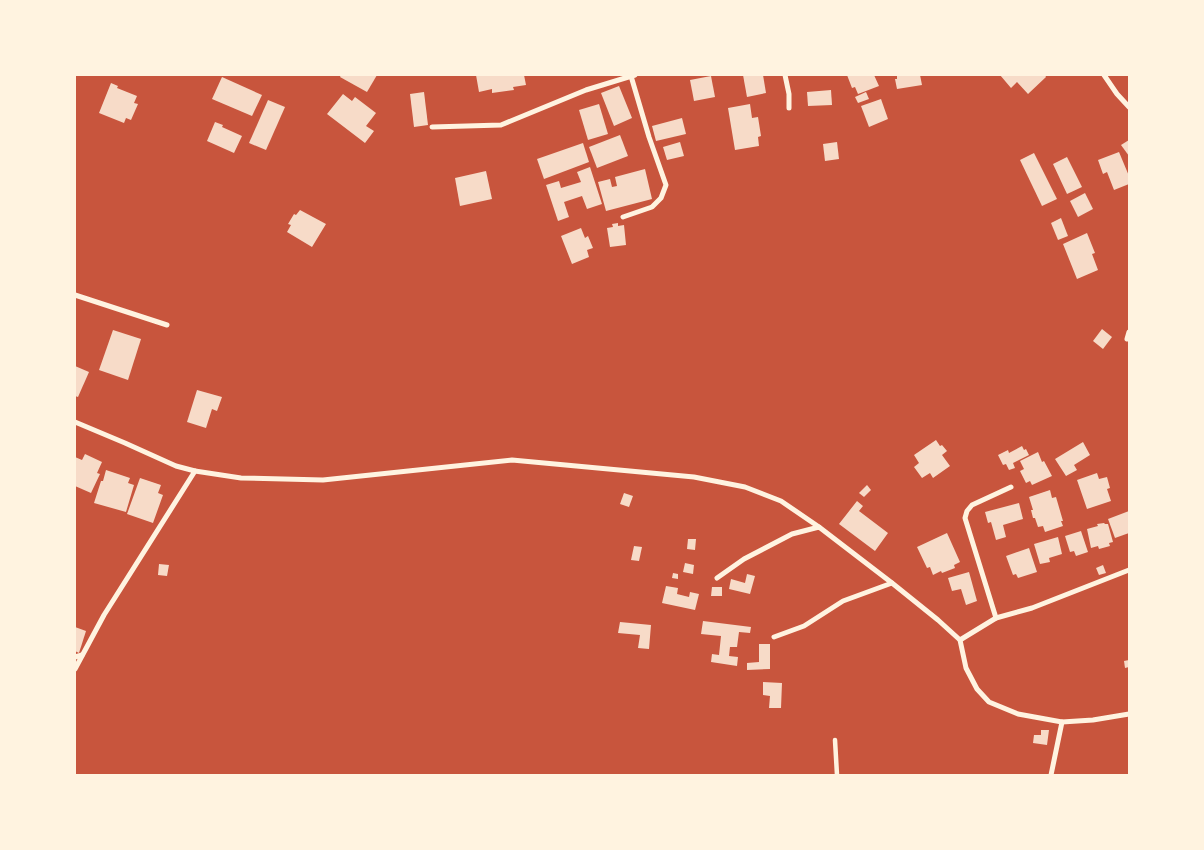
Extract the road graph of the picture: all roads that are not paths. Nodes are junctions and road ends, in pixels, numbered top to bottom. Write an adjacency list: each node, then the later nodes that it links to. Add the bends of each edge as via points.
1 (785, 75): 5 (street)
2 (1104, 75): 4 (street)
3 (633, 76): 6 (street, via 586,90 502,125); 7 (street, via 666,185 661,198 652,207)
4 (1129, 107)
5 (789, 108)
6 (432, 127)
7 (624, 217)
8 (75, 296): 9 (street)
9 (167, 325)
10 (1129, 332): 11 (street)
11 (1127, 339)
12 (75, 422): 13 (street)
13 (195, 472): 15 (street, via 241,478 323,480 512,460 694,477 745,487 781,501); 22 (street)
14 (1011, 487): 19 (street, via 972,505 965,518)
15 (819, 527): 17 (street, via 792,534 744,559); 18 (street)
16 (1129, 570): 19 (street, via 1032,608)
17 (717, 578)
18 (892, 583): 20 (street, via 842,600 804,626); 21 (street)
19 (996, 618): 21 (street)
20 (774, 637)
21 (960, 640): 26 (street, via 966,668 977,689 990,702 1018,714)
22 (82, 655): 23 (street); 24 (street)
23 (75, 657)
24 (75, 669)
25 (1129, 714): 26 (street)
26 (1062, 722): 29 (street)
27 (835, 740): 28 (street)
28 (837, 775)
29 (1051, 775)

